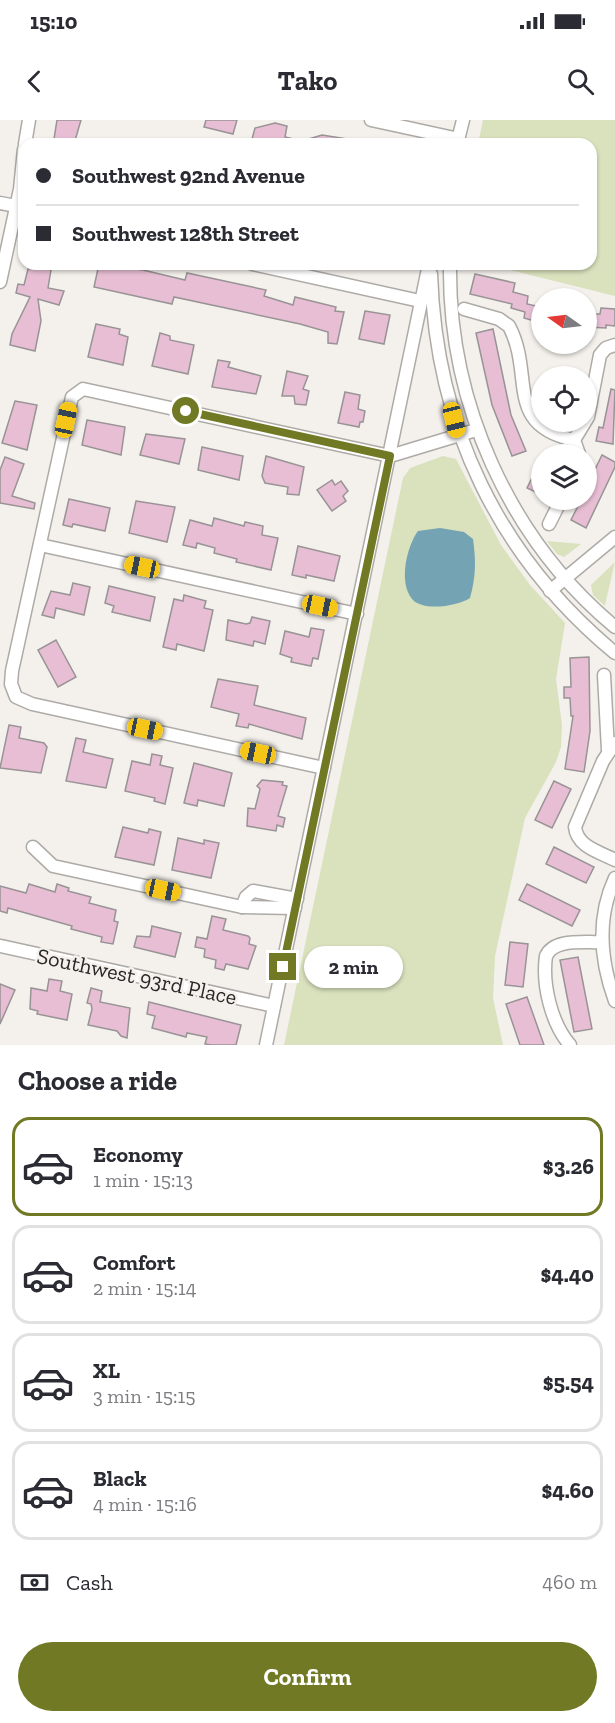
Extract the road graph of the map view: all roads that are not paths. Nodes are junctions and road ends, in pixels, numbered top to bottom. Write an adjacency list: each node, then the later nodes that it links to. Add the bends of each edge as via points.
1 (29, 120): 4 (street)
2 (371, 120): 5 (street)
3 (463, 120): 6 (street)
4 (26, 138)
5 (443, 138)
6 (460, 138)
7 (18, 192): 9 (street)
8 (0, 203): 9 (street)
9 (16, 207): 14 (street)
10 (279, 270): 15 (street)
11 (428, 270): 15 (street)
12 (430, 270): 19 (street, via 441,363)
13 (450, 270): 18 (street, via 453,327)
14 (0, 282)
15 (420, 301): 22 (street)
16 (464, 309): 20 (street, via 508,325 531,417 549,433)
17 (615, 345): 20 (street, via 600,355 588,417)
18 (476, 430): 19 (street); 27 (street, via 522,521)
19 (458, 435): 22 (street); 28 (street, via 504,528)
20 (574, 440): 21 (street)
21 (575, 444)
22 (390, 456): 26 (street, via 83,389 70,399); 29 (street)
23 (556, 510): 24 (street)
24 (549, 524)
25 (615, 537): 27 (street)
26 (40, 545): 29 (street); 34 (street, via 12,670 11,684 16,697 32,704)
27 (565, 579): 28 (street); 30 (street)
28 (550, 591): 31 (street)
29 (357, 614): 34 (street)
30 (615, 627)
31 (615, 653)
32 (604, 675): 33 (street)
33 (612, 746): 36 (street, via 575,827 584,844)
34 (324, 768): 38 (street)
35 (33, 847): 39 (street, via 53,866)
36 (615, 860)
37 (615, 878): 40 (street, via 603,916)
38 (296, 904): 39 (street); 39 (street, via 253,891); 43 (street)
39 (242, 908)
40 (602, 942): 42 (street, via 604,968); 45 (street, via 558,945 546,956 548,996 561,1033)
41 (1, 945): 43 (street, Southwest 93rd Place)
42 (615, 1001)
43 (274, 1006): 44 (street)
44 (266, 1045)
45 (570, 1045)

